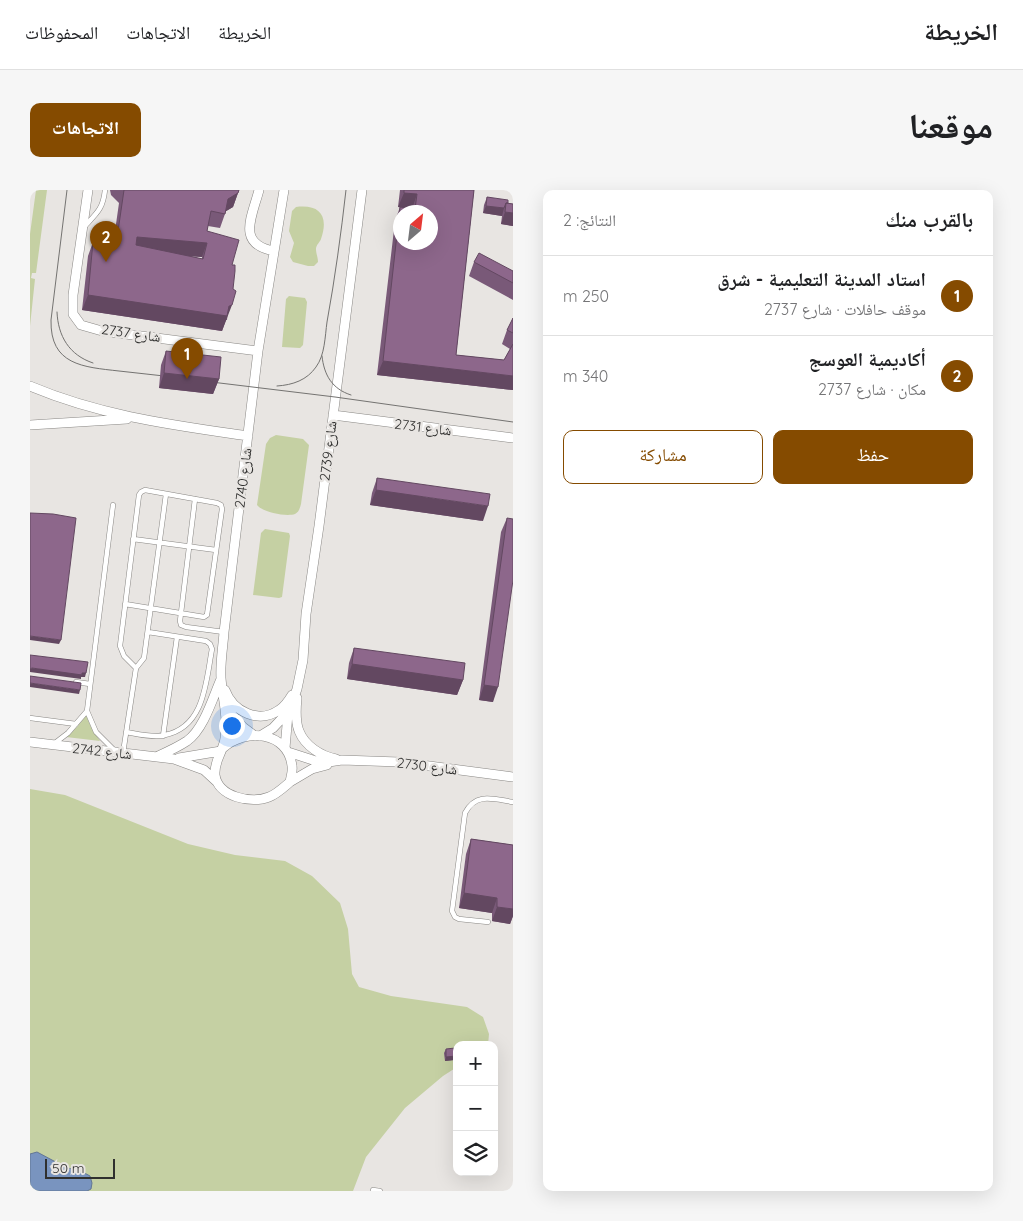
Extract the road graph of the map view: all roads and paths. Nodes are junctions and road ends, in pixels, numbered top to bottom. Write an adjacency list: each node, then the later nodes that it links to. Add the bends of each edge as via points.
1 (88, 190): 6 (street, شارع 2737)
2 (105, 190): 6 (lane, via 104,203)
3 (259, 190): 7 (street, via 249,225 250,236 260,247)
4 (284, 190): 7 (street, شارع 2740)
5 (362, 190): 10 (street, شارع 2739)
6 (84, 228): 8 (street, شارع 2737, via 73,296 73,314 81,324 102,330)
7 (274, 251): 8 (street, شارع 2740)
8 (258, 351): 13 (street, شارع 2740)
9 (30, 386): 11 (street)
10 (333, 415): 14 (street, شارع 2731); 34 (street, شارع 2739)
11 (134, 419): 12 (street); 13 (street)
12 (30, 425)
13 (248, 436): 26 (street, شارع 2740)
14 (513, 438)
15 (166, 494): 16 (lane); 18 (lane, via 141,492); 19 (lane)
16 (195, 499): 20 (lane); 21 (lane, via 221,505)
17 (113, 505): 29 (lane)
18 (133, 539): 19 (lane); 22 (lane)
19 (160, 542): 20 (lane); 23 (lane)
20 (188, 546): 21 (lane); 24 (lane)
21 (216, 550): 24 (lane, via 207,615)
22 (126, 604): 23 (lane); 30 (lane, via 120,646 124,656)
23 (152, 608): 24 (lane); 25 (lane)
24 (180, 613): 26 (lane, via 181,624 186,627)
25 (148, 632): 27 (lane); 30 (lane, via 144,658)
26 (224, 632): 31 (street, شارع 2740)
27 (177, 637): 41 (lane); 41 (lane, via 206,641 212,649 204,694 192,718 184,727)
28 (84, 662): 29 (lane)
29 (93, 663): 33 (lane)
30 (136, 668): 40 (lane)
31 (221, 678): 34 (street, via 232,703 242,712 254,716 279,710); 35 (street, شارع 2740); 48 (street, via 195,733 188,741)
32 (73, 682): 33 (lane)
33 (90, 684): 36 (lane)
34 (297, 689): 37 (street, شارع 2739); 50 (street, via 298,731 316,751)
35 (225, 706): 42 (street, via 243,728); 45 (street, شارع 2740)
36 (87, 710): 39 (lane); 47 (lane, via 96,732 106,744)
37 (290, 710): 42 (street, شارع 2739, via 273,728); 46 (street, شارع 2739)
38 (30, 718): 39 (lane)
39 (76, 724): 44 (lane)
40 (126, 732): 41 (lane); 47 (lane)
41 (163, 736)
42 (258, 736): 45 (street, via 236,738); 46 (street, via 276,740)
43 (30, 742): 44 (street, شارع 2742)
44 (52, 745): 47 (street, شارع 2742)
45 (222, 749): 49 (street, شارع 2742); 53 (street, via 215,766)
46 (286, 750): 50 (street, شارع 2730, via 322,763); 52 (street, via 293,769)
47 (121, 753): 48 (street, شارع 2742)
48 (158, 756): 49 (street, شارع 2742)
49 (174, 759): 53 (street, شارع 2742, via 204,770)
50 (342, 760): 51 (street, شارع 2730, via 399,762); 52 (street, شارع 2730, via 312,769)
51 (513, 777)
52 (290, 782): 53 (street, via 268,797 257,799 229,794)
53 (217, 783)
54 (513, 802): 55 (lane, via 482,798 468,806 464,813)
55 (460, 848): 56 (lane); 57 (lane, via 453,914 459,919)
56 (469, 849)
57 (488, 922)
58 (373, 1190): 59 (lane)
59 (380, 1191)

